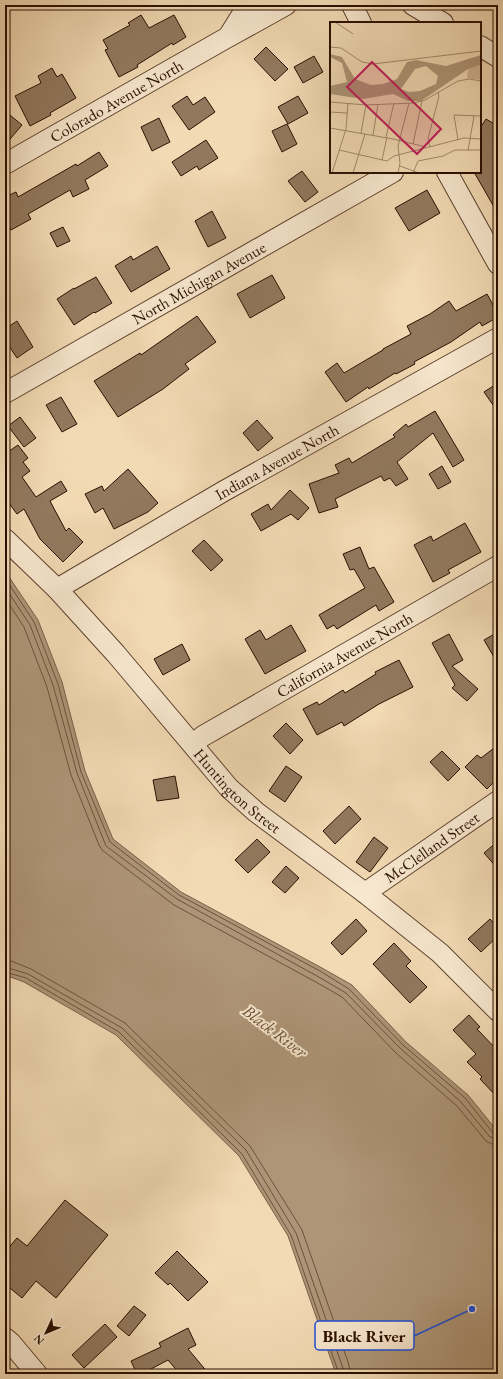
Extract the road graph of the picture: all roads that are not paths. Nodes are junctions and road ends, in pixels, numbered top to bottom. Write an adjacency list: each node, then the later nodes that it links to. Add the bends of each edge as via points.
1 (248, 5): 7 (street, Colorado Avenue North)
2 (286, 5): 7 (street, Colorado Avenue North)
3 (352, 5): 5 (street)
4 (413, 5): 6 (street)
5 (360, 22)
6 (441, 22)
7 (228, 37): 10 (street, Colorado Avenue North)
8 (481, 47): 9 (street)
9 (498, 57)
10 (5, 164)
11 (390, 173): 15 (street, North Michigan Avenue)
12 (448, 173): 13 (street)
13 (498, 264)
14 (498, 338): 18 (street, Indiana Avenue North, via 231,487)
15 (5, 394)
16 (5, 539): 18 (street, Huntington Street)
17 (498, 566): 19 (street, California Avenue North)
18 (57, 588): 19 (street, Huntington Street)
19 (193, 744): 21 (street, Huntington Street, via 230,788 256,812)
20 (498, 801): 21 (street, McClelland Street)
21 (365, 893): 22 (street, Huntington Street, via 440,953)
22 (498, 1011)
23 (5, 1338): 24 (street)
24 (37, 1374)

